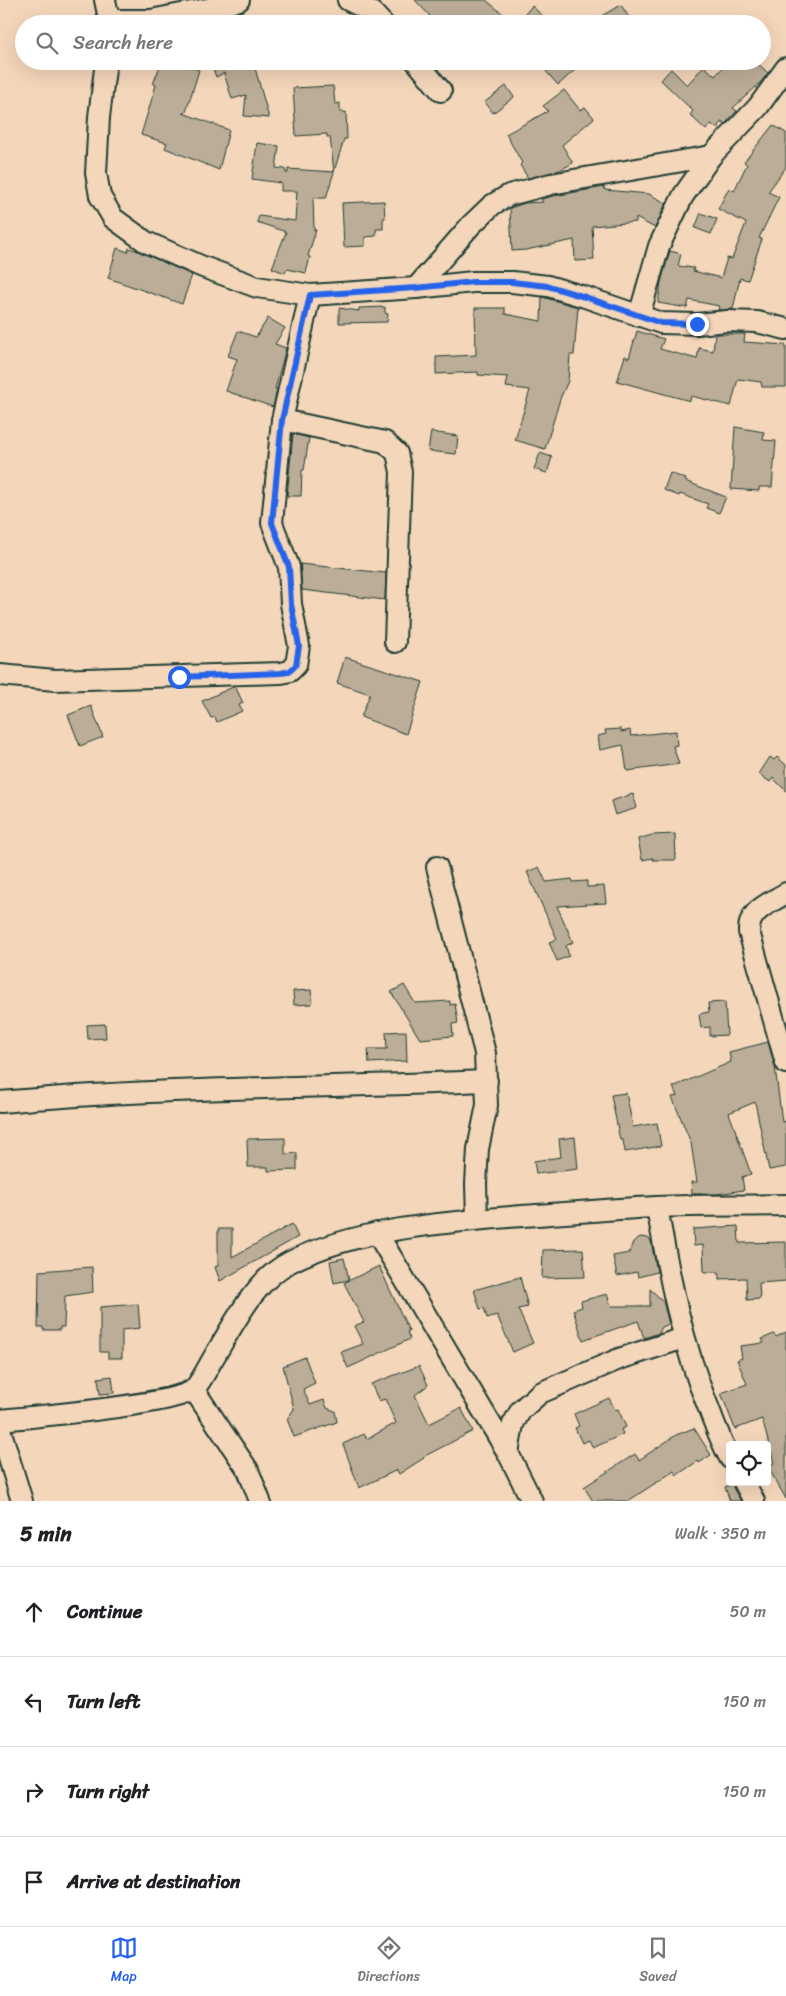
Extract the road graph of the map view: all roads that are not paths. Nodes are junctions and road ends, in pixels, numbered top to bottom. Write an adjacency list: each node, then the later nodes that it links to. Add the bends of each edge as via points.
1 (105, 0): 4 (street)
2 (239, 0): 5 (street)
3 (348, 0): 6 (street)
4 (108, 15)
5 (175, 15)
6 (375, 15)
7 (786, 68): 11 (street, via 758,106)
8 (105, 70): 13 (street, via 96,173 100,196 113,218 146,242 203,267 257,287)
9 (424, 70): 10 (street)
10 (442, 91)
11 (711, 156): 12 (street, via 551,184 509,195 471,225); 14 (street, via 683,196 659,246)
12 (416, 288): 13 (street); 14 (street, via 473,282 548,286)
13 (310, 295): 16 (street)
14 (639, 316): 15 (street, via 661,323 757,322)
15 (786, 329)
16 (282, 420): 17 (street, via 385,442 397,453 401,472); 18 (street, via 272,523 289,567 291,604 299,646 296,665 290,671 55,680)
17 (395, 642)
18 (0, 675)
19 (437, 867): 22 (street, via 483,1044)
20 (786, 893): 21 (street, via 753,914 749,923)
21 (786, 1062)
22 (487, 1081): 23 (street, via 240,1088); 26 (street, via 487,1105 478,1150)
23 (0, 1102)
24 (786, 1205): 25 (street)
25 (657, 1207): 26 (street); 28 (street)
26 (478, 1220): 27 (street)
27 (377, 1232): 29 (street, via 312,1252 275,1272 240,1314); 33 (street)
28 (684, 1338): 32 (street, via 697,1381); 33 (street, via 619,1359 540,1394 521,1410 513,1424)
29 (194, 1390): 30 (street, via 170,1398); 36 (street, via 248,1470)
30 (0, 1420)
31 (0, 1429): 35 (street)
32 (726, 1449)
33 (508, 1453): 37 (street)
34 (746, 1486): 38 (street)
35 (22, 1501)
36 (260, 1501)
37 (532, 1501)
38 (754, 1501)

